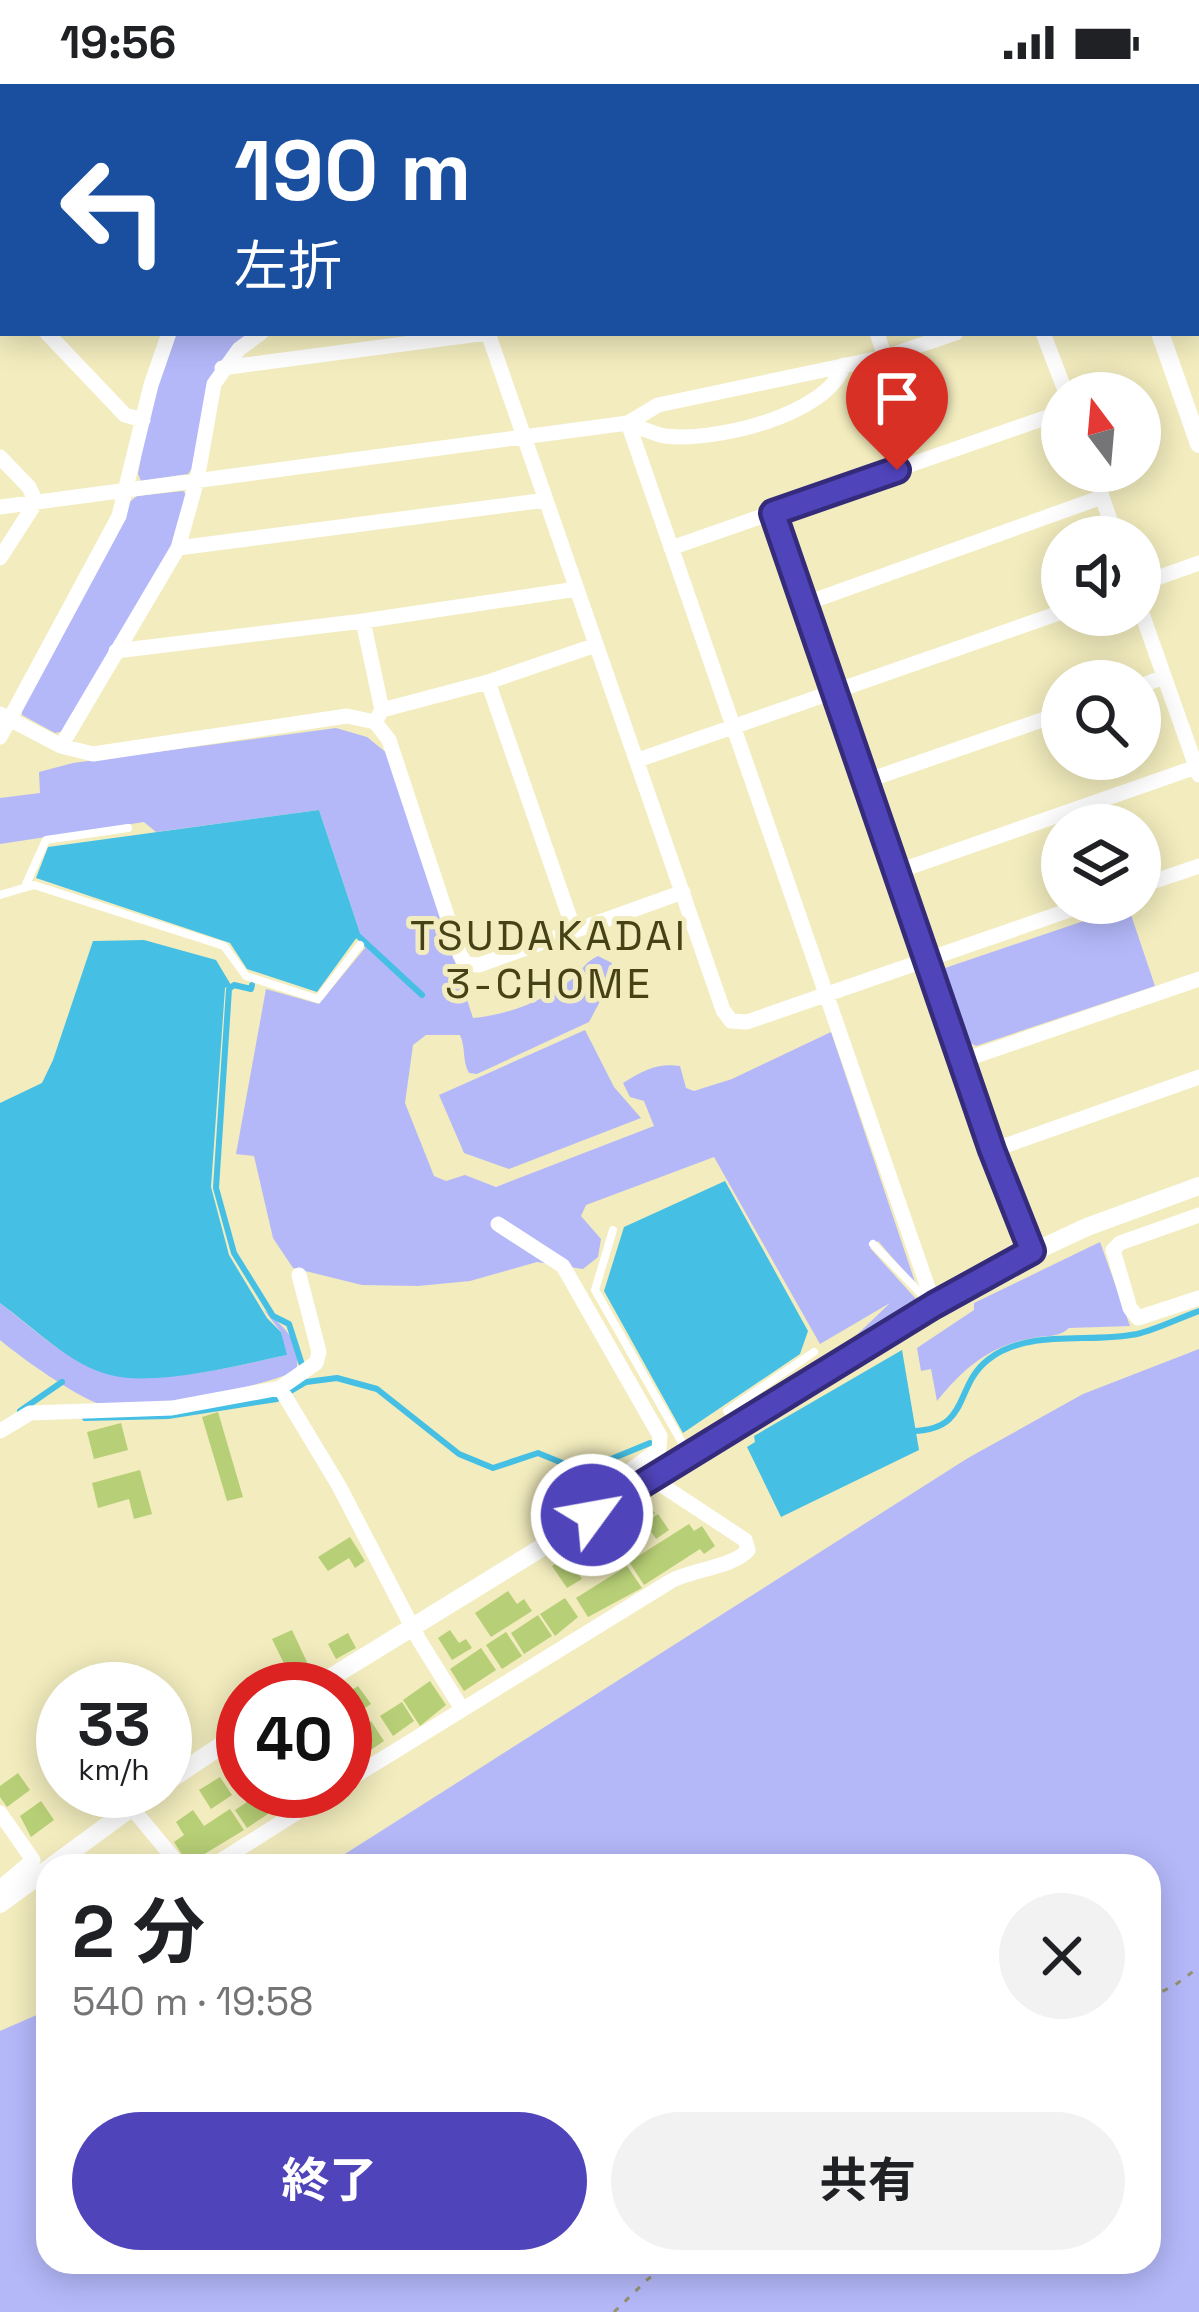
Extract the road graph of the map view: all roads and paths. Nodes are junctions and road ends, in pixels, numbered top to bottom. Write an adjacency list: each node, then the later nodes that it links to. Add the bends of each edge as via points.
1 (50, 336): 15 (street, via 125,415)
2 (169, 336): 15 (street)
3 (258, 336): 12 (street)
4 (464, 336): 12 (street)
5 (488, 336): 17 (street)
6 (878, 336): 10 (street)
7 (947, 336): 10 (street)
8 (1044, 336): 13 (street)
9 (1161, 336): 18 (street)
10 (885, 357): 11 (street)
11 (844, 365): 16 (street, via 658,405); 16 (street, via 838,382 818,397 740,430 663,436)
12 (222, 368): 20 (street)
13 (1058, 372)
14 (1041, 419): 27 (street)
15 (142, 420): 21 (street)
16 (628, 423): 17 (street); 30 (street)
17 (524, 439): 20 (street); 24 (street)
18 (1199, 444)
19 (0, 457): 25 (street)
20 (197, 480): 21 (street); 29 (street)
21 (122, 491): 25 (street); 46 (street, via 119,516)
22 (1100, 492): 23 (street)
23 (1102, 497): 28 (street); 35 (street)
24 (546, 500): 29 (street); 34 (street)
25 (36, 502): 26 (street); 31 (street)
26 (0, 507)
27 (773, 513): 30 (street); 35 (street)
28 (1108, 516)
29 (178, 548): 40 (street)
30 (671, 548): 48 (street)
31 (0, 558)
32 (1199, 563): 33 (street)
33 (1161, 577)
34 (577, 589): 37 (street); 39 (street)
35 (804, 604): 44 (street)
36 (1041, 619): 44 (street)
37 (362, 621): 40 (street); 45 (street)
38 (1150, 636): 41 (street)
39 (596, 645): 43 (street); 51 (street)
40 (116, 651): 50 (street)
41 (1164, 677): 42 (street); 52 (street)
42 (1161, 678)
43 (488, 682): 45 (street); 62 (street)
44 (835, 692): 48 (street); 53 (street)
45 (378, 716): 50 (street, via 92,754); 62 (street, via 466,964)
46 (3, 717): 49 (street); 50 (street)
47 (1041, 720): 53 (street)
48 (733, 728): 51 (street); 66 (street)
49 (0, 737)
50 (61, 746)
51 (638, 760): 59 (street)
52 (1198, 771): 56 (street)
53 (866, 781): 56 (street)
54 (128, 829): 58 (lane, via 46,840)
55 (1199, 866): 57 (street)
56 (896, 872): 64 (street)
57 (1161, 879)
58 (26, 884): 60 (lane); 63 (lane, via 224,946 246,976 318,999)
59 (683, 892): 62 (street); 66 (street, via 731,1022)
60 (0, 896)
61 (1041, 920): 64 (street)
62 (574, 930)
63 (360, 945)
64 (926, 959): 66 (street); 67 (street)
65 (1199, 979): 67 (street)
66 (825, 995): 78 (street)
67 (962, 1061): 69 (street)
68 (1199, 1077): 69 (street)
69 (992, 1150): 75 (street)
70 (1199, 1186): 75 (street)
71 (1199, 1215): 77 (street, via 1113,1250 1138,1318)
72 (498, 1224): 85 (street, via 563,1266 660,1436 659,1449 627,1473)
73 (613, 1230): 83 (lane, via 595,1290)
74 (873, 1244): 78 (lane)
75 (1032, 1251): 78 (street)
76 (299, 1275): 80 (street, via 319,1352)
77 (1199, 1298)
78 (934, 1305): 81 (street)
79 (814, 1352): 81 (lane, via 727,1411)
80 (283, 1393): 82 (street, via 172,1408 30,1413); 86 (street)
81 (736, 1426): 83 (street)
82 (0, 1431)
83 (688, 1454): 84 (street)
84 (651, 1478): 85 (street); 88 (street, via 745,1540 742,1558 689,1571)
85 (629, 1492): 86 (street)
86 (412, 1628): 87 (street); 88 (street)
87 (356, 1662)
88 (462, 1709): 89 (street)
89 (372, 1765)
90 (0, 1813): 98 (street, via 32,1861)
91 (116, 1818): 94 (street)
92 (140, 1818): 95 (street)
93 (288, 1818): 96 (street)
94 (68, 1854)
95 (170, 1854)
96 (231, 1854)
97 (36, 1875): 98 (street)
98 (1, 1896)
99 (1199, 1966): 100 (path)
100 (1161, 1992)
101 (654, 2274): 102 (path)
102 (614, 2312)

